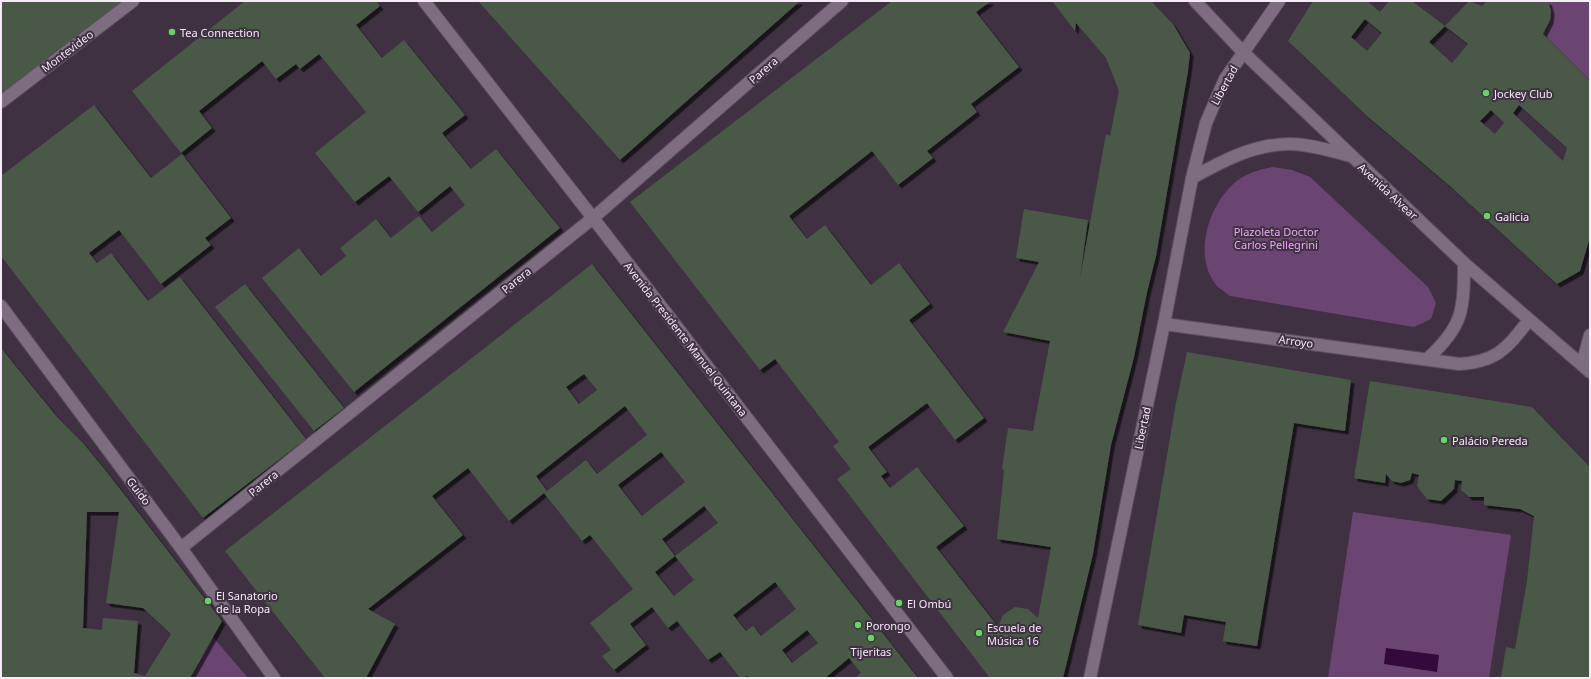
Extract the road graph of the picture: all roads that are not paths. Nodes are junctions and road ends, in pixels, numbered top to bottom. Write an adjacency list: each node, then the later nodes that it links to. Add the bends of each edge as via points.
1 (133, 1): 7 (street, Montevideo)
2 (424, 1): 10 (street, Avenida Presidente Manuel Quintana)
3 (842, 1): 10 (street, Parera)
4 (1195, 1): 6 (street, Avenida Alvear)
5 (1279, 1): 6 (street, Libertad)
6 (1243, 52): 8 (street, Avenida Alvear); 9 (street, Libertad, via 1224,79 1214,102)
7 (1, 102)
8 (1351, 156): 9 (street, via 1290,144 1265,147 1220,162); 11 (street, Avenida Alvear)
9 (1192, 178): 14 (street, Libertad)
10 (593, 218): 18 (street, Parera); 20 (street, Avenida Presidente Manuel Quintana)
11 (1464, 263): 13 (street, Avenida Alvear); 16 (street, via 1464,292 1458,320 1452,333)
12 (1, 306): 18 (street, Guido)
13 (1529, 320): 16 (street, Arroyo, via 1508,347 1487,360 1459,364); 17 (street, Avenida Alvear)
14 (1164, 324): 16 (street, Arroyo); 21 (street, Libertad)
15 (1590, 335): 17 (street)
16 (1427, 359)
17 (1586, 369)
18 (181, 548): 19 (street, Guido)
19 (274, 678)
20 (947, 678)
21 (1090, 678)

